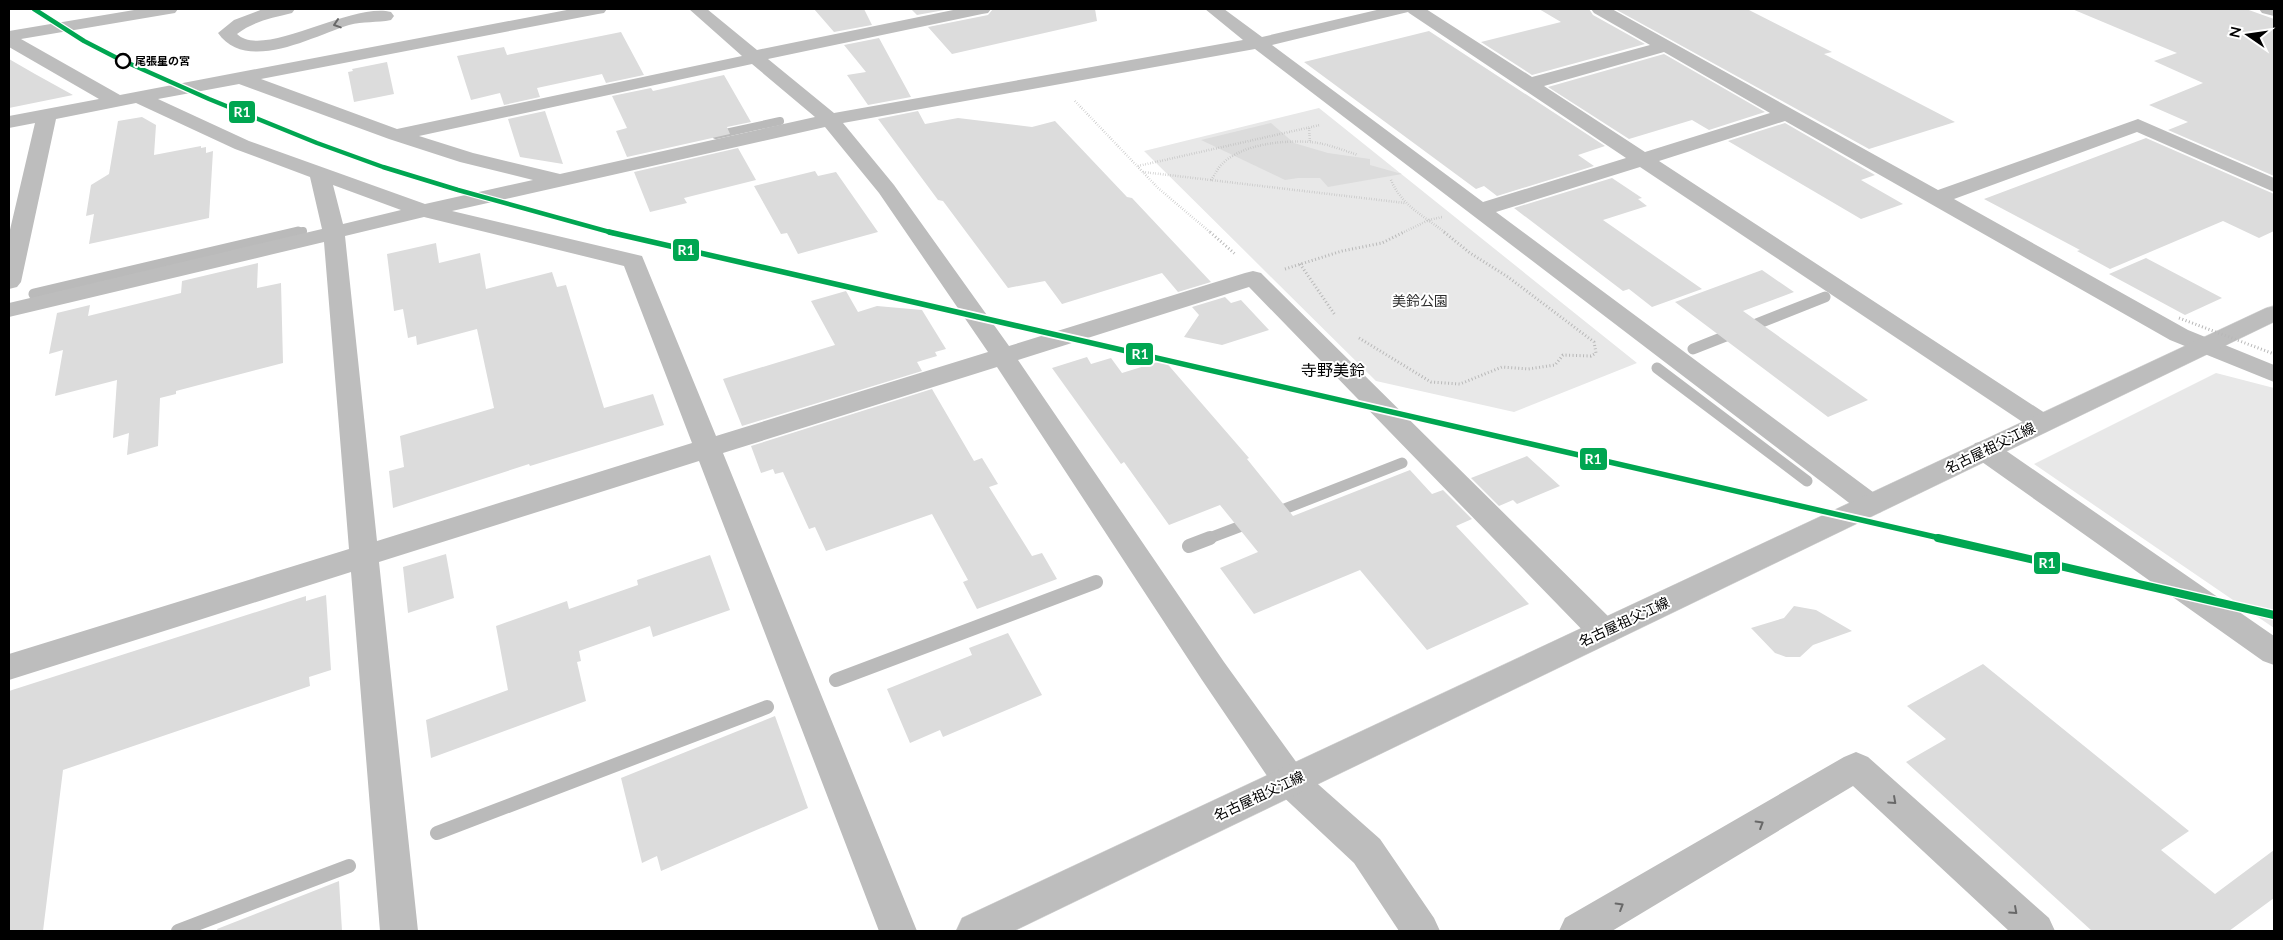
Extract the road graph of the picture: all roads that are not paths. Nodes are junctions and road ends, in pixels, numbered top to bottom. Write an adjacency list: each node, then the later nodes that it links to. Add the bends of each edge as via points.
1 (98, 9): 14 (street)
2 (169, 9): 14 (street)
3 (286, 9): 13 (street, one-way to 3, via 355,18 287,43 243,45 230,39 226,33 240,22 261,13)
4 (598, 9): 18 (street)
5 (697, 9): 19 (street)
6 (982, 9): 19 (street)
7 (1213, 9): 16 (street)
8 (1402, 9): 16 (street)
9 (1414, 9): 21 (street)
10 (1600, 9): 17 (street)
11 (2268, 9): 12 (street)
12 (2274, 11)
13 (384, 13): 18 (street)
14 (113, 18): 15 (street)
15 (12, 34): 23 (street)
16 (1259, 43): 26 (street); 34 (street)
17 (1666, 46): 21 (street); 24 (street)
18 (400, 47): 20 (street)
19 (755, 57): 26 (street); 28 (street)
20 (240, 78): 22 (street); 28 (street)
21 (1529, 84): 29 (street)
22 (138, 97): 23 (street); 30 (street, via 242,145)
23 (117, 101): 25 (street)
24 (1787, 114): 29 (street); 33 (street)
25 (47, 115): 27 (street); 37 (street)
26 (830, 120): 31 (street); 41 (street, via 887,190)
27 (9, 122)
28 (396, 135): 31 (street, via 467,158)
29 (1642, 159): 34 (street); 43 (street)
30 (320, 173): 35 (street); 36 (street)
31 (560, 180): 35 (street)
32 (2274, 186): 33 (street, via 2138,125)
33 (1937, 198): 40 (street, via 2179,334)
34 (1478, 209): 46 (street)
35 (424, 211): 36 (street); 44 (street, via 634,261)
36 (334, 234): 38 (street); 47 (street)
37 (9, 282)
38 (9, 310)
39 (2271, 316): 40 (street, 名古屋祖父江線)
40 (2207, 345): 42 (street); 43 (street, 名古屋祖父江線)
41 (1003, 356): 44 (street); 48 (street, via 1253,278); 51 (street)
42 (2274, 374)
43 (2042, 423): 45 (street, 名古屋祖父江線)
44 (708, 448): 47 (street); 53 (street)
45 (1985, 450): 46 (street, 名古屋祖父江線); 49 (street)
46 (1870, 505): 48 (street, 名古屋祖父江線)
47 (364, 556): 50 (street); 52 (street)
48 (1604, 632): 51 (street, 名古屋祖父江線)
49 (2274, 652)
50 (9, 667)
51 (1290, 781): 54 (street, 名古屋祖父江線); 55 (street, via 1367,851)
52 (399, 931)
53 (898, 931)
54 (975, 931)
55 (1421, 931)
56 (1578, 931): 57 (street, one-way to 57, via 1856,767)
57 (2036, 931)

